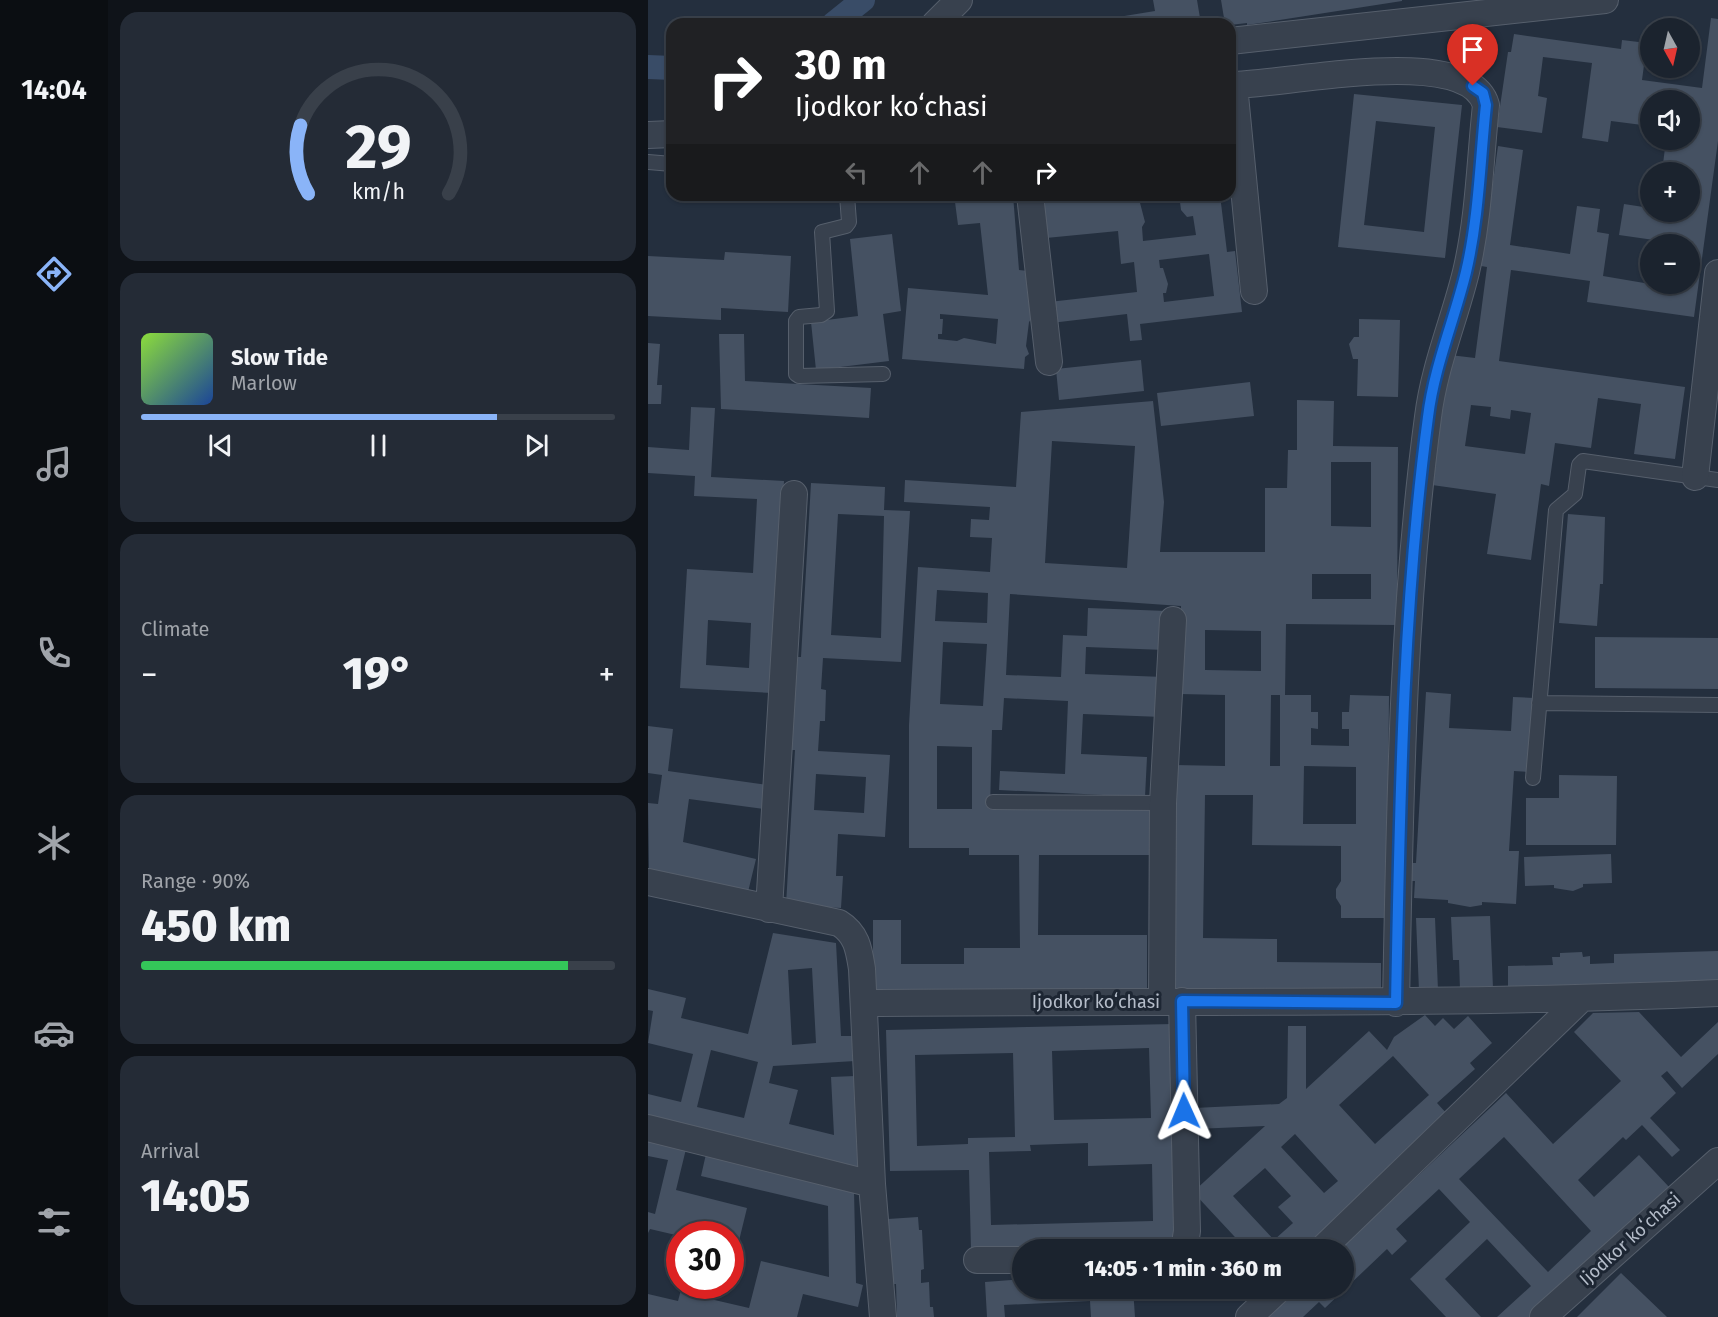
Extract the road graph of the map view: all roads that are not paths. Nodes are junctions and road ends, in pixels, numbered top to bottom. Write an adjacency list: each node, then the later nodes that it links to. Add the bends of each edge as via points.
1 (959, 0): 3 (street)
2 (1605, 0): 4 (street)
3 (941, 18)
4 (1236, 40)
5 (1236, 85): 31 (street, via 1386,70 1461,78 1483,93 1486,105 1477,217 1466,272 1440,354 1426,427 1413,567 1400,794)
6 (1236, 122): 14 (street)
7 (666, 134): 8 (street)
8 (648, 135)
9 (648, 162): 10 (lane)
10 (666, 164)
11 (847, 201): 16 (lane, via 846,226 822,232 827,311 796,321 796,374)
12 (1031, 201): 15 (street)
13 (1717, 288): 17 (street)
14 (1254, 291)
15 (1049, 362)
16 (883, 374)
17 (1706, 478): 20 (lane, via 1583,461 1579,465 1575,494 1556,510)
18 (794, 494): 26 (street)
19 (1173, 620): 24 (street)
20 (1539, 703): 21 (lane); 22 (lane)
21 (1718, 705)
22 (1533, 778)
23 (993, 802): 24 (lane)
24 (1163, 803): 29 (street)
25 (648, 882): 26 (street)
26 (769, 909): 30 (street, via 848,928 859,948)
27 (1718, 993): 28 (street, Ijodkor koʻchasi)
28 (1581, 999): 31 (street, Ijodkor koʻchasi); 36 (street)
29 (1172, 1002): 30 (street, Ijodkor koʻchasi); 31 (street, Ijodkor koʻchasi); 35 (street)
30 (864, 1003): 34 (street)
31 (1396, 1003)
32 (648, 1128): 34 (street)
33 (1718, 1161): 42 (street, Ijodkor koʻchasi)
34 (872, 1184): 40 (street)
35 (1186, 1239)
36 (1332, 1239)
37 (977, 1260): 38 (street)
38 (1012, 1260)
39 (1268, 1299): 41 (street)
40 (883, 1317)
41 (1249, 1317)
42 (1543, 1317)

